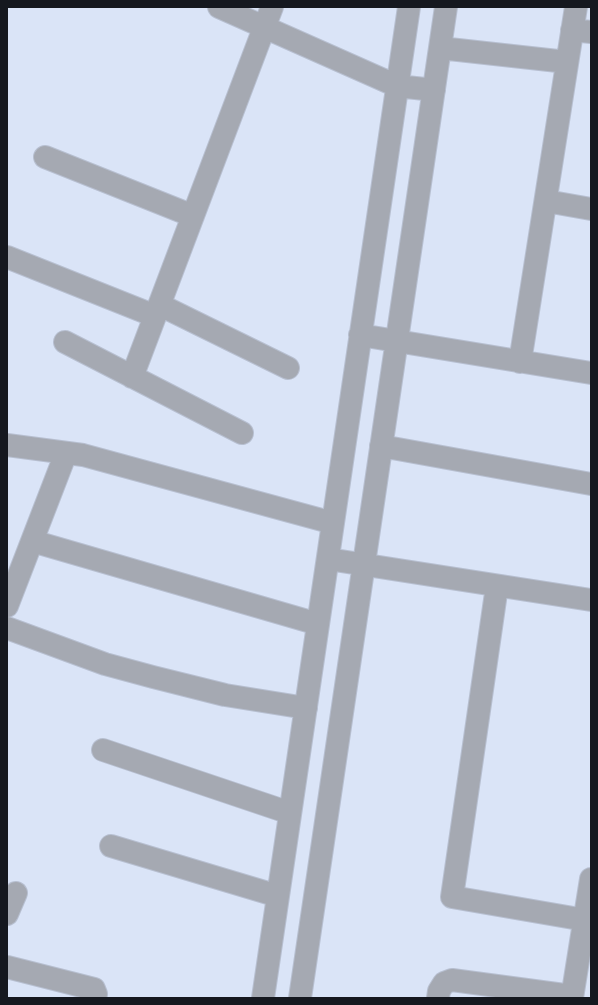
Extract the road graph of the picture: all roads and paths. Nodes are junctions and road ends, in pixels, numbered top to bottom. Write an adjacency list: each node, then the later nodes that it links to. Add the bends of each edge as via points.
1 (219, 7): 6 (street)
2 (272, 7): 6 (street)
3 (409, 7): 10 (street)
4 (446, 7): 8 (street)
5 (576, 7): 7 (street)
6 (264, 28): 10 (street); 15 (street)
7 (582, 31): 9 (street)
8 (440, 48): 9 (street); 11 (street)
9 (567, 62): 13 (street)
10 (397, 86): 11 (street); 18 (street)
11 (434, 90): 19 (street)
12 (45, 157): 15 (street)
13 (546, 201): 14 (street); 21 (street)
14 (591, 209)
15 (193, 216): 17 (street)
16 (7, 257): 17 (street)
17 (157, 310): 22 (street); 24 (street)
18 (360, 335): 19 (street); 30 (street)
19 (396, 341): 21 (street); 27 (street)
20 (65, 342): 24 (street)
21 (520, 362): 23 (street)
22 (288, 368)
23 (591, 373)
24 (132, 378): 25 (street)
25 (242, 434)
26 (7, 445): 28 (street)
27 (381, 446): 29 (street); 33 (street)
28 (66, 453): 30 (street, via 83,455); 31 (street)
29 (591, 484)
30 (333, 523): 32 (street)
31 (32, 541): 36 (street); 37 (street)
32 (328, 559): 33 (street); 37 (street)
33 (364, 565): 34 (street); 52 (street)
34 (497, 586): 35 (street); 47 (street, via 452,898)
35 (591, 600)
36 (7, 606)
37 (318, 624): 39 (street)
38 (7, 628): 39 (street, via 105,664 153,678 225,695)
39 (306, 708): 41 (street)
40 (103, 750): 41 (street)
41 (290, 813): 45 (street)
42 (111, 846): 45 (street)
43 (591, 879): 47 (street)
44 (16, 893): 46 (street)
45 (278, 896): 51 (street)
46 (7, 914)
47 (584, 920): 49 (street)
48 (7, 967): 50 (street, via 94,989)
49 (572, 997): 53 (street, via 452,980 444,983)
50 (95, 998)
51 (263, 998)
52 (300, 998)
53 (438, 998)

